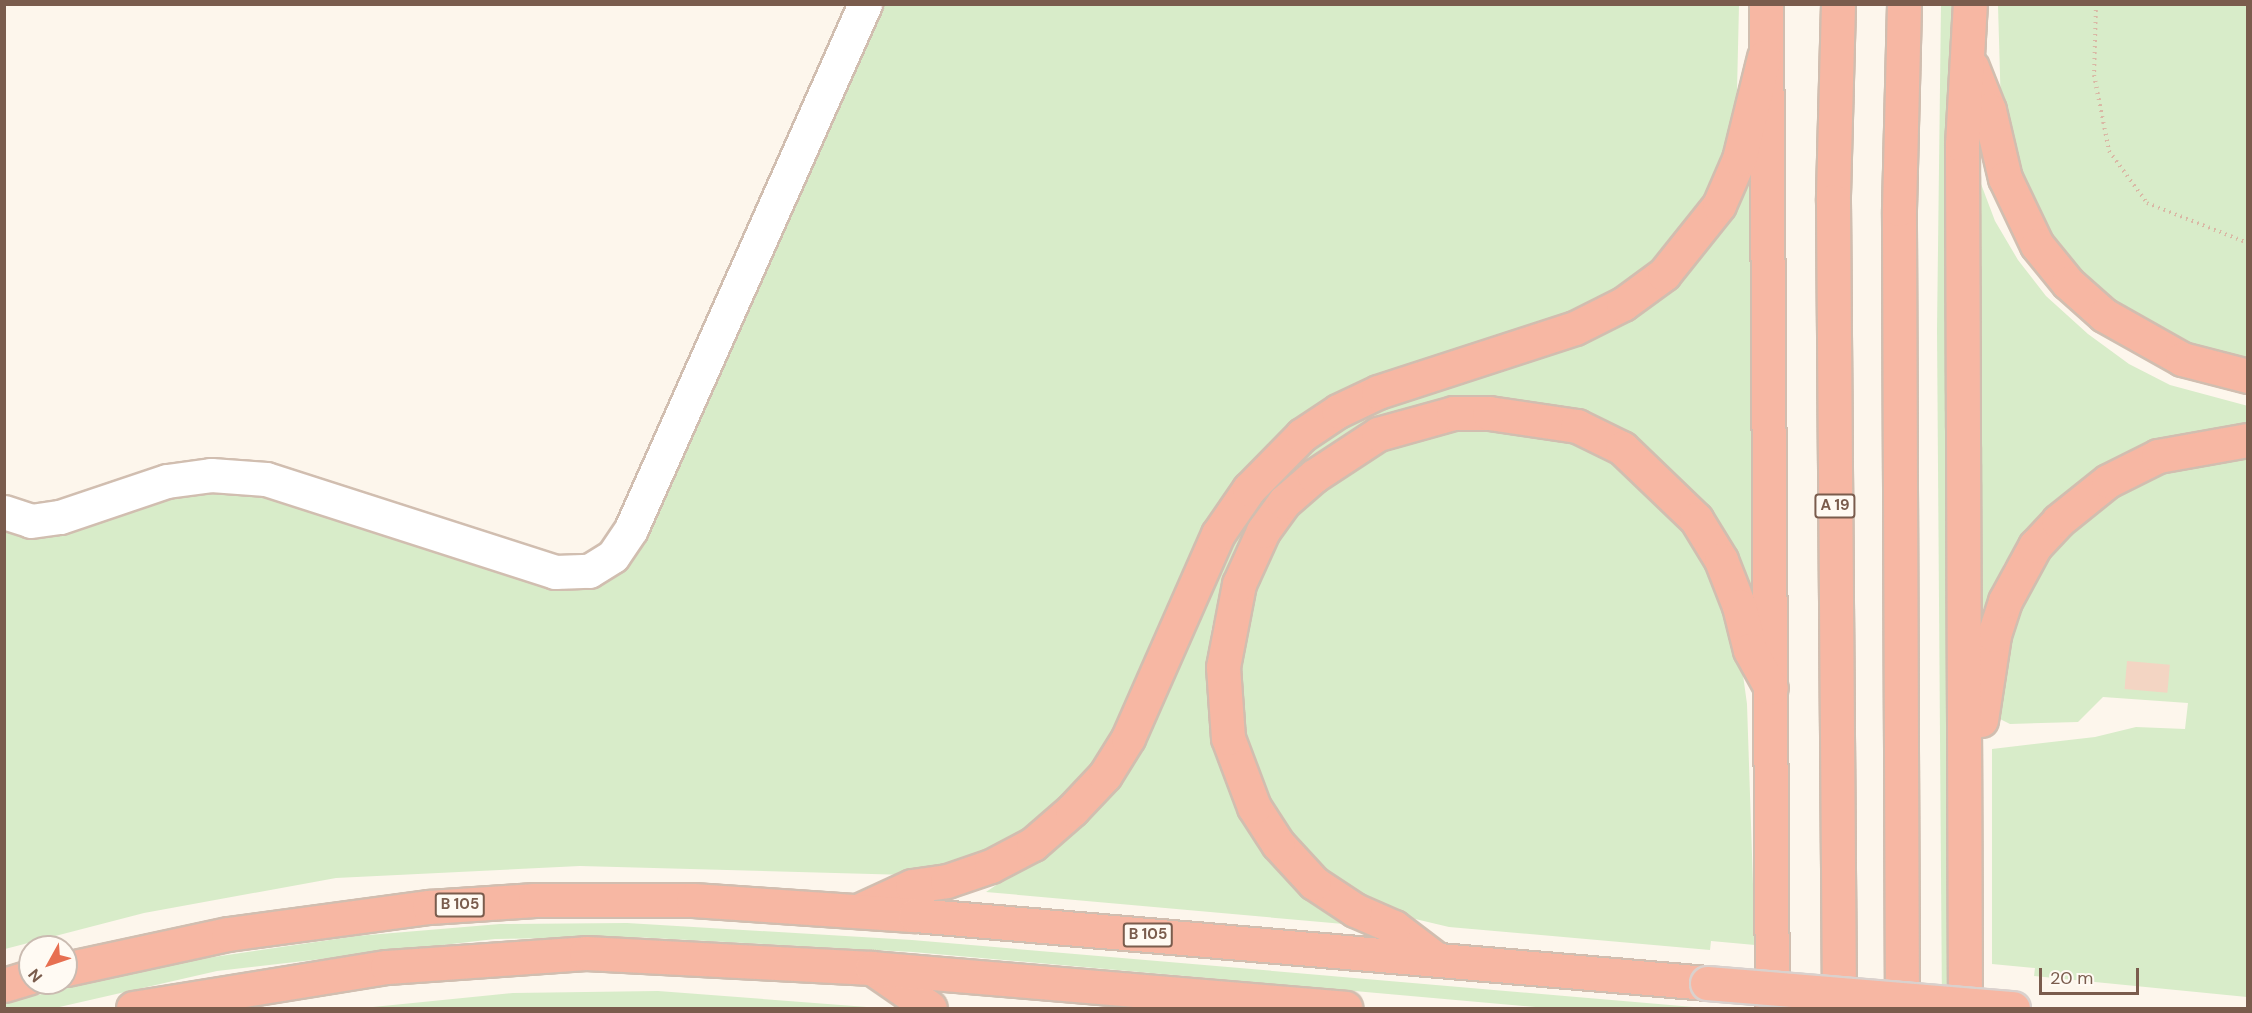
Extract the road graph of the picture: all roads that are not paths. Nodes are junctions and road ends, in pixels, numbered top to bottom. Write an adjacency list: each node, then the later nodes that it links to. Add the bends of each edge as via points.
1 (865, 4): 10 (lane, via 631,529 613,556 590,571 555,572 266,479 211,475 167,482 60,517 31,521)
2 (1766, 4): 6 (highway)
3 (1838, 4): 21 (highway, A 19, via 1833,201)
4 (1904, 4): 22 (highway, via 1899,209)
5 (1970, 4): 7 (highway)
6 (1764, 57): 11 (highway); 13 (highway, via 1739,159 1719,205 1664,274 1623,304 1575,328 1378,392 1338,411 1302,435 1249,489 1218,534 1128,738 1105,774 1072,810 1033,844 991,866 947,881 912,886)
7 (1969, 59): 8 (highway, via 1989,110 2005,178 2037,245 2068,283 2104,315 2182,359); 12 (highway, via 1962,144)
8 (2247, 376)
9 (2247, 440): 12 (highway, via 2182,450 2136,466 2082,498 2035,546 2005,601 1979,734)
10 (4, 512)
11 (1771, 688): 14 (highway, via 1750,651 1740,606 1721,560 1696,519 1622,448 1577,426 1512,415 1453,413 1378,434 1314,476 1284,502 1263,531 1239,584 1222,667 1228,738 1254,807 1278,844 1314,883 1355,910 1394,927); 20 (highway)
12 (1964, 770): 23 (highway)
13 (860, 911): 14 (highway, B 105); 15 (highway, B 105, via 693,900 536,900 441,906 228,934)
14 (1436, 958): 24 (highway, B 105, bridge)
15 (78, 966)
16 (872, 968): 17 (highway, via 586,953 387,967); 18 (highway); 19 (highway)
17 (133, 1008)
18 (930, 1008)
19 (1345, 1008)
20 (1772, 1008)
21 (1839, 1008)
22 (1902, 1008)
23 (1965, 1008)
24 (2013, 1008)

